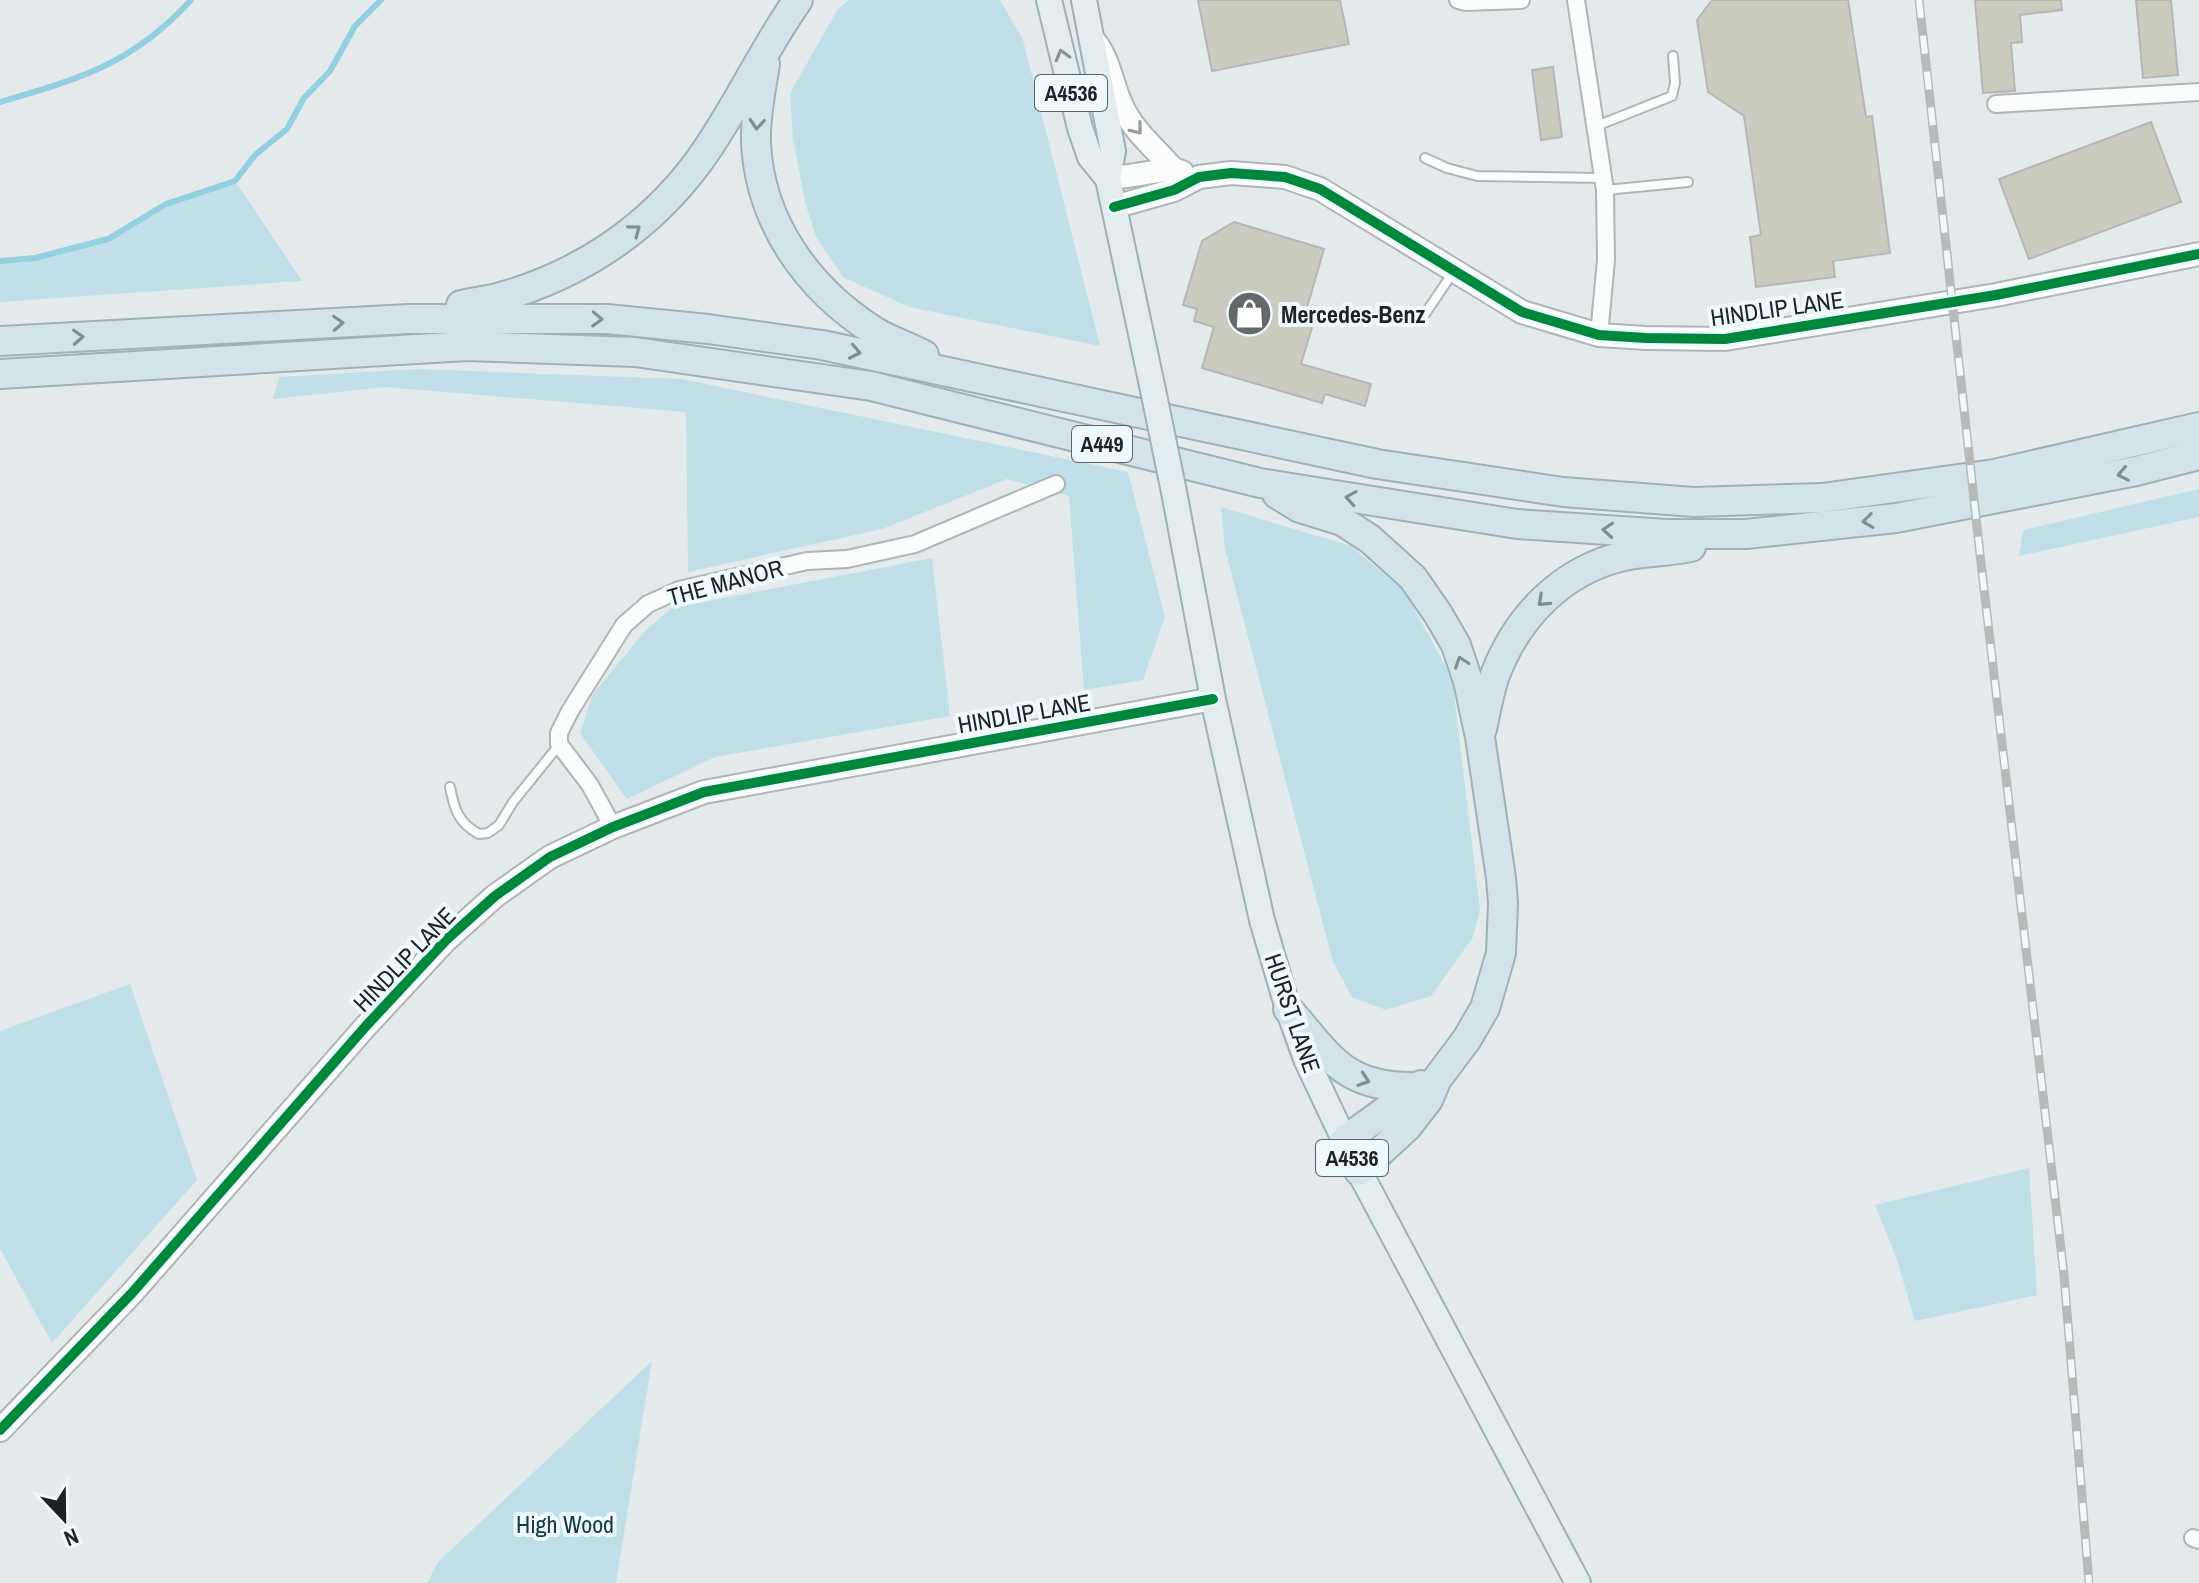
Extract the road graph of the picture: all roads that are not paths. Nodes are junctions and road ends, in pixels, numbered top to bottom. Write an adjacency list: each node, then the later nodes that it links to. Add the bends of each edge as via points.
1 (798, 0): 8 (highway)
2 (1049, 0): 16 (main road, A4536, one-way to 2, via 1090,157 1080,128)
3 (1084, 0): 7 (main road, A4536)
4 (1458, 0): 5 (street)
5 (1521, 0)
6 (1576, 0): 12 (street)
7 (1091, 35): 14 (street, one-way to 14, via 1105,55 1129,119); 16 (main road, A4536, via 1113,151)
8 (768, 47): 23 (highway, one-way to 8, via 528,288 608,250 632,232 700,159); 26 (highway, one-way to 26, via 756,140 769,210 785,242 805,271 852,315)
9 (1673, 56): 12 (lane, via 1672,96)
10 (2199, 92): 11 (street)
11 (1996, 104)
12 (1594, 128): 18 (street)
13 (1425, 158): 18 (lane, via 1477,176)
14 (1173, 169): 15 (street, HINDLIP LANE); 16 (street, HINDLIP LANE)
15 (1199, 177): 19 (street, HINDLIP LANE); 21 (street, HINDLIP LANE, via 1268,173 1303,181)
16 (1108, 179): 19 (main road, A4536)
17 (1688, 182): 18 (lane)
18 (1604, 184): 24 (street, via 1606,260)
19 (1114, 207): 33 (main road, HURST LANE / A4536, bridge)
20 (2199, 254): 24 (street, HINDLIP LANE, via 1996,295 1725,339)
21 (1455, 270): 22 (lane); 24 (street, HINDLIP LANE, via 1522,312)
22 (1423, 317)
23 (408, 319): 25 (highway, A449, one-way to 23); 26 (highway, A449, one-way to 26, via 607,319 822,345)
24 (1599, 335)
25 (0, 341)
26 (952, 372): 28 (highway, A449, via 1377,464 1563,492 1694,502 1822,498 1994,474)
27 (0, 374): 30 (highway, A449, via 467,346 635,352 871,386)
28 (2199, 427)
29 (2199, 455): 32 (highway, A449, one-way to 32, via 1896,518)
30 (1260, 483): 32 (highway, A449, one-way to 30, via 1517,524); 34 (highway, one-way to 30, via 1456,645 1413,578 1342,521 1300,508)
31 (1056, 484): 35 (street, THE MANOR, via 915,544 847,559 807,561 679,590 648,604 624,625 570,711)
32 (1746, 534): 34 (highway, one-way to 34, via 1675,551 1625,556 1591,566 1564,582 1523,620 1495,675)
33 (1213, 699): 37 (street, HINDLIP LANE, via 704,792); 38 (main road, HURST LANE / A4536, via 1262,920)
34 (1480, 737): 39 (highway, via 1501,878 1501,953 1485,1008 1467,1039)
35 (559, 744): 36 (lane, via 488,833 479,834 462,823); 37 (street)
36 (450, 787)
37 (613, 827): 42 (street, HINDLIP LANE, via 550,857 446,940 132,1293)
38 (1288, 1009): 39 (highway, one-way to 39, via 1348,1074 1380,1085); 40 (main road, HURST LANE / A4536)
39 (1426, 1083): 40 (highway); 41 (highway, via 1428,1100)
40 (1344, 1141): 41 (main road, HURST LANE / A4536)
41 (1359, 1171): 43 (main road, HURST LANE / A4536)
42 (0, 1430)
43 (1578, 1583)

